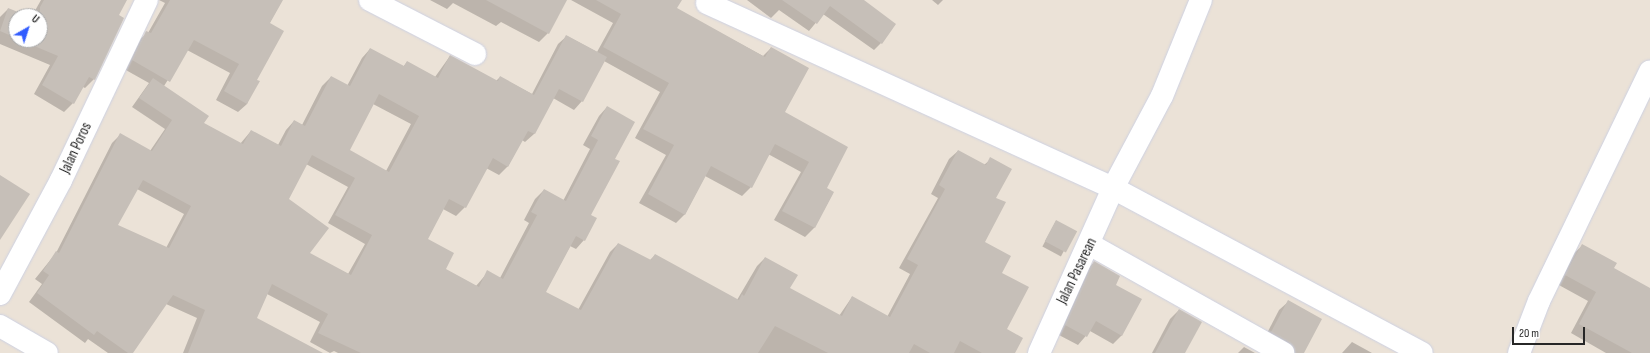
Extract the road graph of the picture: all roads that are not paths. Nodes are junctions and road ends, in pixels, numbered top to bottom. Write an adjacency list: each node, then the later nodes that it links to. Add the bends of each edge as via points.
1 (147, 0): 9 (street, Jalan Poros, via 61,180)
2 (370, 0): 5 (street)
3 (1201, 0): 7 (street, Jalan Pasarean, via 1162,96)
4 (707, 3): 7 (street)
5 (475, 54)
6 (1650, 71): 15 (street, via 1539,301)
7 (1113, 188): 8 (street, Jalan Pasarean); 14 (street)
8 (1089, 244): 12 (street, Jalan Pasarean); 13 (street)
9 (0, 294)
10 (0, 326): 11 (street)
11 (47, 353)
12 (1039, 353)
13 (1283, 353)
14 (1422, 353)
15 (1519, 353)

